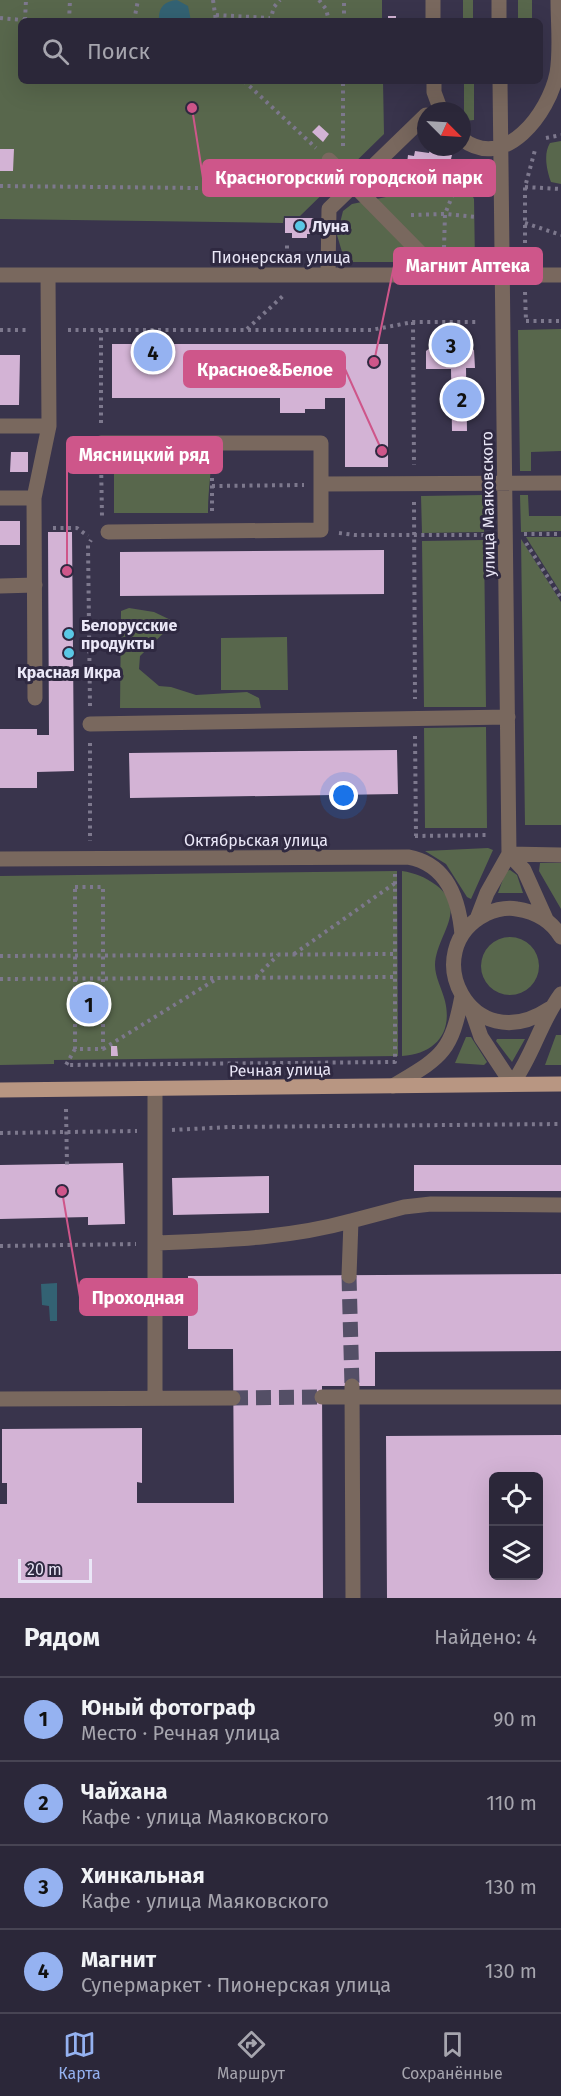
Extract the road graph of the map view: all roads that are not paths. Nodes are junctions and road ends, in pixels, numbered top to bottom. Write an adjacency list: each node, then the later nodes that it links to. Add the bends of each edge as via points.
1 (433, 0): 4 (street)
2 (499, 0): 5 (street)
3 (558, 0): 11 (street, via 559,62 549,97 512,144)
4 (433, 18)
5 (499, 18)
6 (434, 84): 8 (street)
7 (500, 84): 11 (street, улица Маяковского)
8 (436, 102)
9 (417, 124): 13 (street)
10 (471, 144): 11 (street)
11 (500, 149): 19 (street, улица Маяковского)
12 (329, 160): 13 (street)
13 (354, 185): 17 (street, via 328,209); 18 (street)
14 (561, 274): 19 (street, Пионерская улица)
15 (0, 275): 16 (street, Пионерская улица)
16 (48, 275): 17 (street, Пионерская улица); 21 (street)
17 (328, 275): 18 (street, Пионерская улица)
18 (442, 275): 19 (street, Пионерская улица)
19 (502, 275): 23 (street, улица Маяковского)
20 (0, 426): 21 (street)
21 (49, 426): 27 (street)
22 (101, 443): 25 (street, via 321,443)
23 (506, 483): 24 (street); 25 (street); 32 (street, улица Маяковского)
24 (561, 483)
25 (321, 484): 28 (street, via 321,530)
26 (0, 498): 27 (street)
27 (34, 498): 29 (street)
28 (103, 530)
29 (35, 585): 30 (street); 31 (street)
30 (0, 586)
31 (35, 698)
32 (508, 717): 33 (street); 34 (street, улица Маяковского)
33 (90, 724)
34 (509, 854): 35 (street); 37 (street); 38 (street, via 524,870)
35 (561, 855)
36 (0, 859): 39 (street, Октябрьская улица, via 408,857 431,864 452,889)
37 (477, 919): 38 (street, via 493,910 512,908); 39 (street)
38 (546, 919): 40 (street)
39 (462, 935): 42 (street, via 454,955 454,976)
40 (561, 937)
41 (561, 994): 43 (street)
42 (466, 1002): 43 (street, via 486,1018 502,1023 535,1019); 44 (street, via 481,1037); 46 (street, via 444,1052)
43 (549, 1009): 44 (street, via 525,1066)
44 (512, 1084): 45 (main road, Речная улица); 46 (main road, Речная улица)
45 (561, 1084)
46 (393, 1086): 47 (main road, Речная улица)
47 (155, 1089): 48 (main road, Речная улица); 51 (street)
48 (0, 1090)
49 (561, 1205): 50 (street, via 431,1204)
50 (351, 1221): 51 (street, via 310,1232 253,1239); 52 (street)
51 (155, 1244): 56 (street)
52 (349, 1276)
53 (352, 1392): 54 (street); 55 (street); 59 (street)
54 (322, 1397)
55 (561, 1397)
56 (155, 1398): 57 (street); 58 (street)
57 (233, 1398)
58 (0, 1399)
59 (353, 1598)

